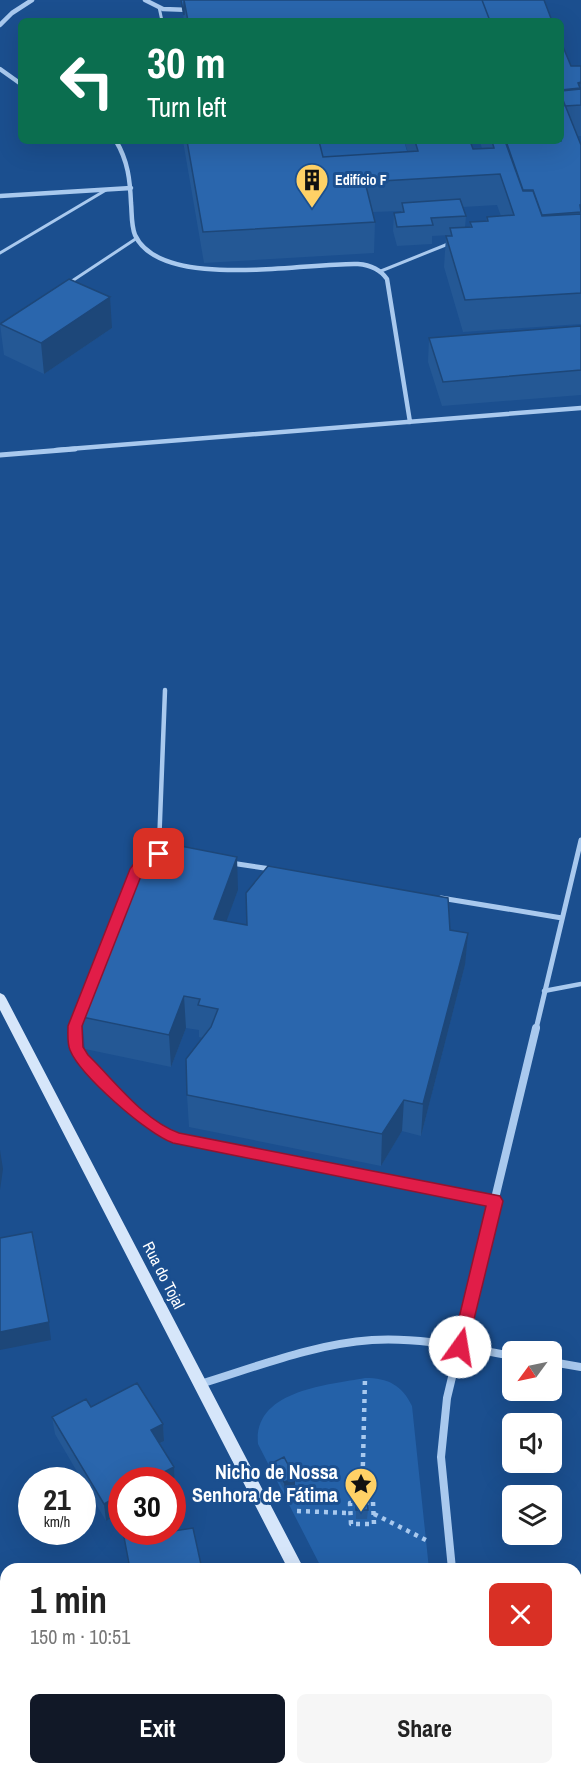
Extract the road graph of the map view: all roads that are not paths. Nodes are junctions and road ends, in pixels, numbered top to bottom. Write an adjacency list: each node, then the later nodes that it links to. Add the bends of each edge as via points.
1 (32, 0): 6 (street)
2 (145, 0): 3 (street)
3 (159, 7): 4 (street); 5 (lane)
4 (201, 9)
5 (161, 18)
6 (0, 25)
7 (0, 69): 8 (street)
8 (18, 82)
9 (118, 144): 10 (street, via 128,161)
10 (131, 188): 11 (street); 13 (street)
11 (106, 190): 12 (street); 15 (lane)
12 (0, 196)
13 (136, 238): 16 (street, via 161,260 199,269 357,264); 17 (lane)
14 (452, 243): 16 (lane)
15 (0, 253)
16 (381, 271): 19 (street, via 387,279)
17 (68, 284)
18 (581, 408): 19 (street)
19 (410, 422): 20 (street)
20 (0, 455)
21 (165, 690): 23 (lane)
22 (581, 840): 27 (street)
23 (159, 854): 31 (street, via 142,861 137,869 75,1026 76,1048 91,1068 151,1126 178,1139)
24 (227, 862): 25 (street)
25 (273, 870)
26 (435, 897): 27 (street)
27 (562, 918): 29 (street)
28 (581, 984): 29 (lane)
29 (544, 992): 31 (street)
30 (0, 998): 36 (main road, Rua do Tojal)
31 (495, 1201): 32 (street)
32 (460, 1347): 33 (street); 36 (street, via 355,1342 290,1356); 38 (street, via 447,1398 441,1446)
33 (502, 1354)
34 (562, 1364): 35 (street)
35 (581, 1367)
36 (200, 1384): 37 (main road, Rua do Tojal)
37 (293, 1563)
38 (451, 1563)

